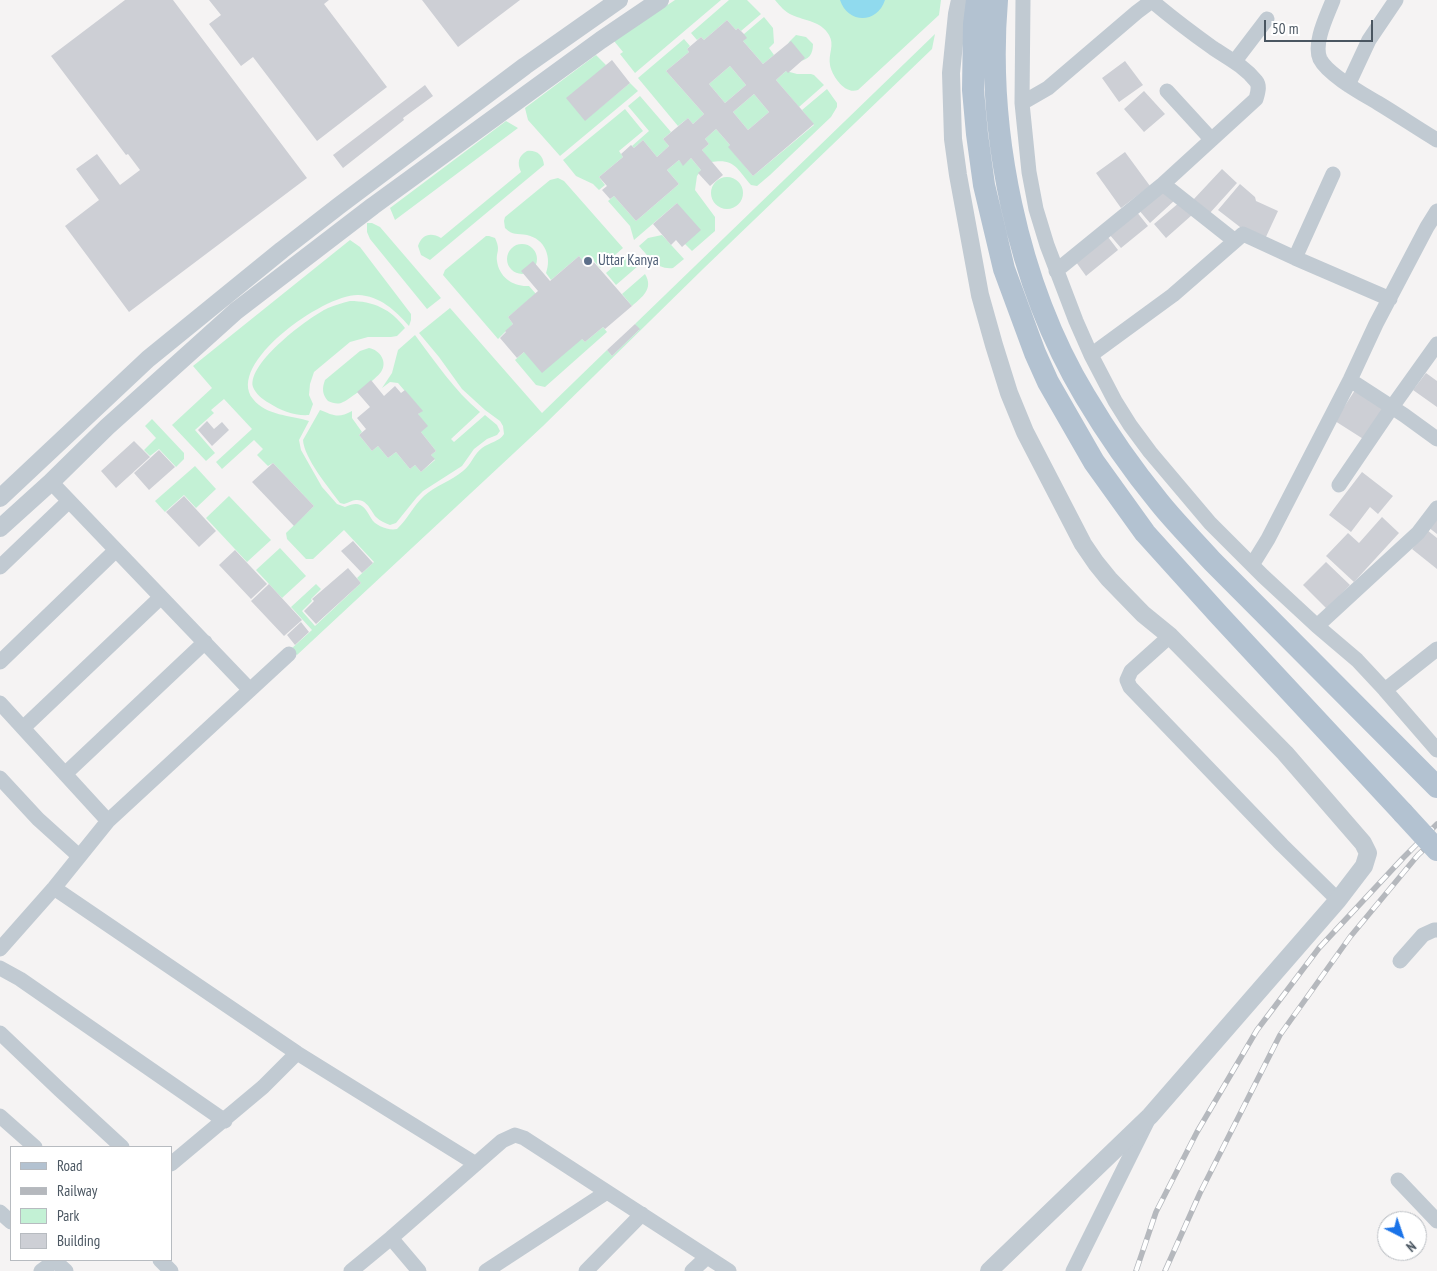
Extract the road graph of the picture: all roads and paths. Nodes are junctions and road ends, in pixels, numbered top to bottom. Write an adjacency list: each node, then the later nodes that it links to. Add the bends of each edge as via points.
1 (619, 0): 16 (street)
2 (660, 0): 18 (street)
3 (960, 0): 43 (street, via 950,72 958,175 980,296 1009,393 1025,432 1083,544 1109,579)
4 (977, 0): 57 (main road, bridge, via 973,90 984,186 1004,269 1048,382 1094,462 1145,533)
5 (997, 0): 55 (main road, via 994,34 996,100 1013,210 1048,322 1084,395 1140,478 1212,561)
6 (1023, 0): 14 (street)
7 (1152, 0): 11 (street, via 1180,25); 14 (street, via 1048,88)
8 (1333, 0): 12 (street, via 1318,48 1320,59 1328,69)
9 (1396, 0): 12 (street, via 1369,40)
10 (1267, 19): 11 (street)
11 (1234, 61): 15 (street, via 1257,82 1256,99)
12 (1348, 84): 17 (street)
13 (1167, 91): 15 (street)
14 (1022, 103): 25 (street, via 1036,209)
15 (1210, 139): 20 (street)
16 (426, 140): 18 (street); 34 (street, via 340,204 148,359)
17 (1437, 140)
18 (440, 157): 32 (street, via 236,311 107,426)
19 (1333, 174): 24 (street)
20 (1163, 184): 23 (street); 25 (street)
21 (1437, 211): 22 (street)
22 (1432, 229): 26 (street)
23 (1235, 241): 24 (street, via 1243,234); 28 (street, via 1173,295)
24 (1295, 258): 26 (street)
25 (1056, 271): 28 (street)
26 (1390, 299): 29 (street)
27 (1437, 344): 30 (street)
28 (1091, 355): 39 (street, via 1115,401 1150,452 1210,523)
29 (1350, 380): 30 (street); 39 (street)
30 (1392, 407): 31 (street); 33 (street)
31 (1437, 439)
32 (51, 482): 35 (street); 37 (street)
33 (1340, 486)
34 (0, 498)
35 (69, 501): 38 (street); 40 (street)
36 (1437, 508): 42 (street, via 1418,533)
37 (0, 528)
38 (116, 550): 41 (street); 47 (street)
39 (1252, 565): 42 (street)
40 (0, 567)
41 (161, 597): 44 (street); 51 (street)
42 (1317, 626): 49 (street)
43 (1170, 636): 60 (street, via 1285,753 1363,843 1368,853 1364,866); 60 (street, via 1132,671 1127,680 1130,687)
44 (205, 642): 48 (street); 53 (street)
45 (1437, 649): 49 (street)
46 (289, 654): 48 (street)
47 (0, 662)
48 (250, 690): 56 (street)
49 (1386, 690): 52 (street)
50 (0, 703): 51 (street)
51 (23, 728): 53 (street)
52 (1437, 750)
53 (65, 774): 56 (street)
54 (0, 778): 58 (street)
55 (1436, 785)
56 (108, 821): 58 (street)
57 (1437, 850)
58 (79, 856): 59 (street)
59 (54, 888): 62 (street); 66 (street)
60 (1338, 900): 68 (street)
61 (1437, 930): 63 (street, via 1424,935)
62 (0, 949)
63 (1400, 961)
64 (0, 968): 69 (street, via 20,978)
65 (0, 1033): 71 (street)
66 (298, 1053): 69 (street); 73 (street)
67 (0, 1116): 70 (street)
68 (1150, 1116): 94 (street); 95 (street)
69 (225, 1121): 72 (street)
70 (34, 1146)
71 (121, 1146)
72 (172, 1163)
73 (476, 1164): 75 (street, via 502,1141 515,1135); 80 (street)
74 (1398, 1180): 79 (street)
75 (607, 1192): 77 (street); 90 (street)
76 (0, 1212): 78 (street)
77 (642, 1214): 81 (street); 91 (street)
78 (10, 1221)
79 (1437, 1221)
80 (391, 1238): 88 (street); 89 (street)
81 (706, 1256): 92 (street); 93 (street)
82 (54, 1261): 85 (street)
83 (56, 1261): 86 (street)
84 (161, 1261): 87 (street)
85 (41, 1271)
86 (66, 1271)
87 (171, 1271)
88 (351, 1271)
89 (419, 1271)
90 (486, 1271)
91 (586, 1271)
92 (692, 1271)
93 (729, 1271)
94 (989, 1271)
95 (1073, 1271)

